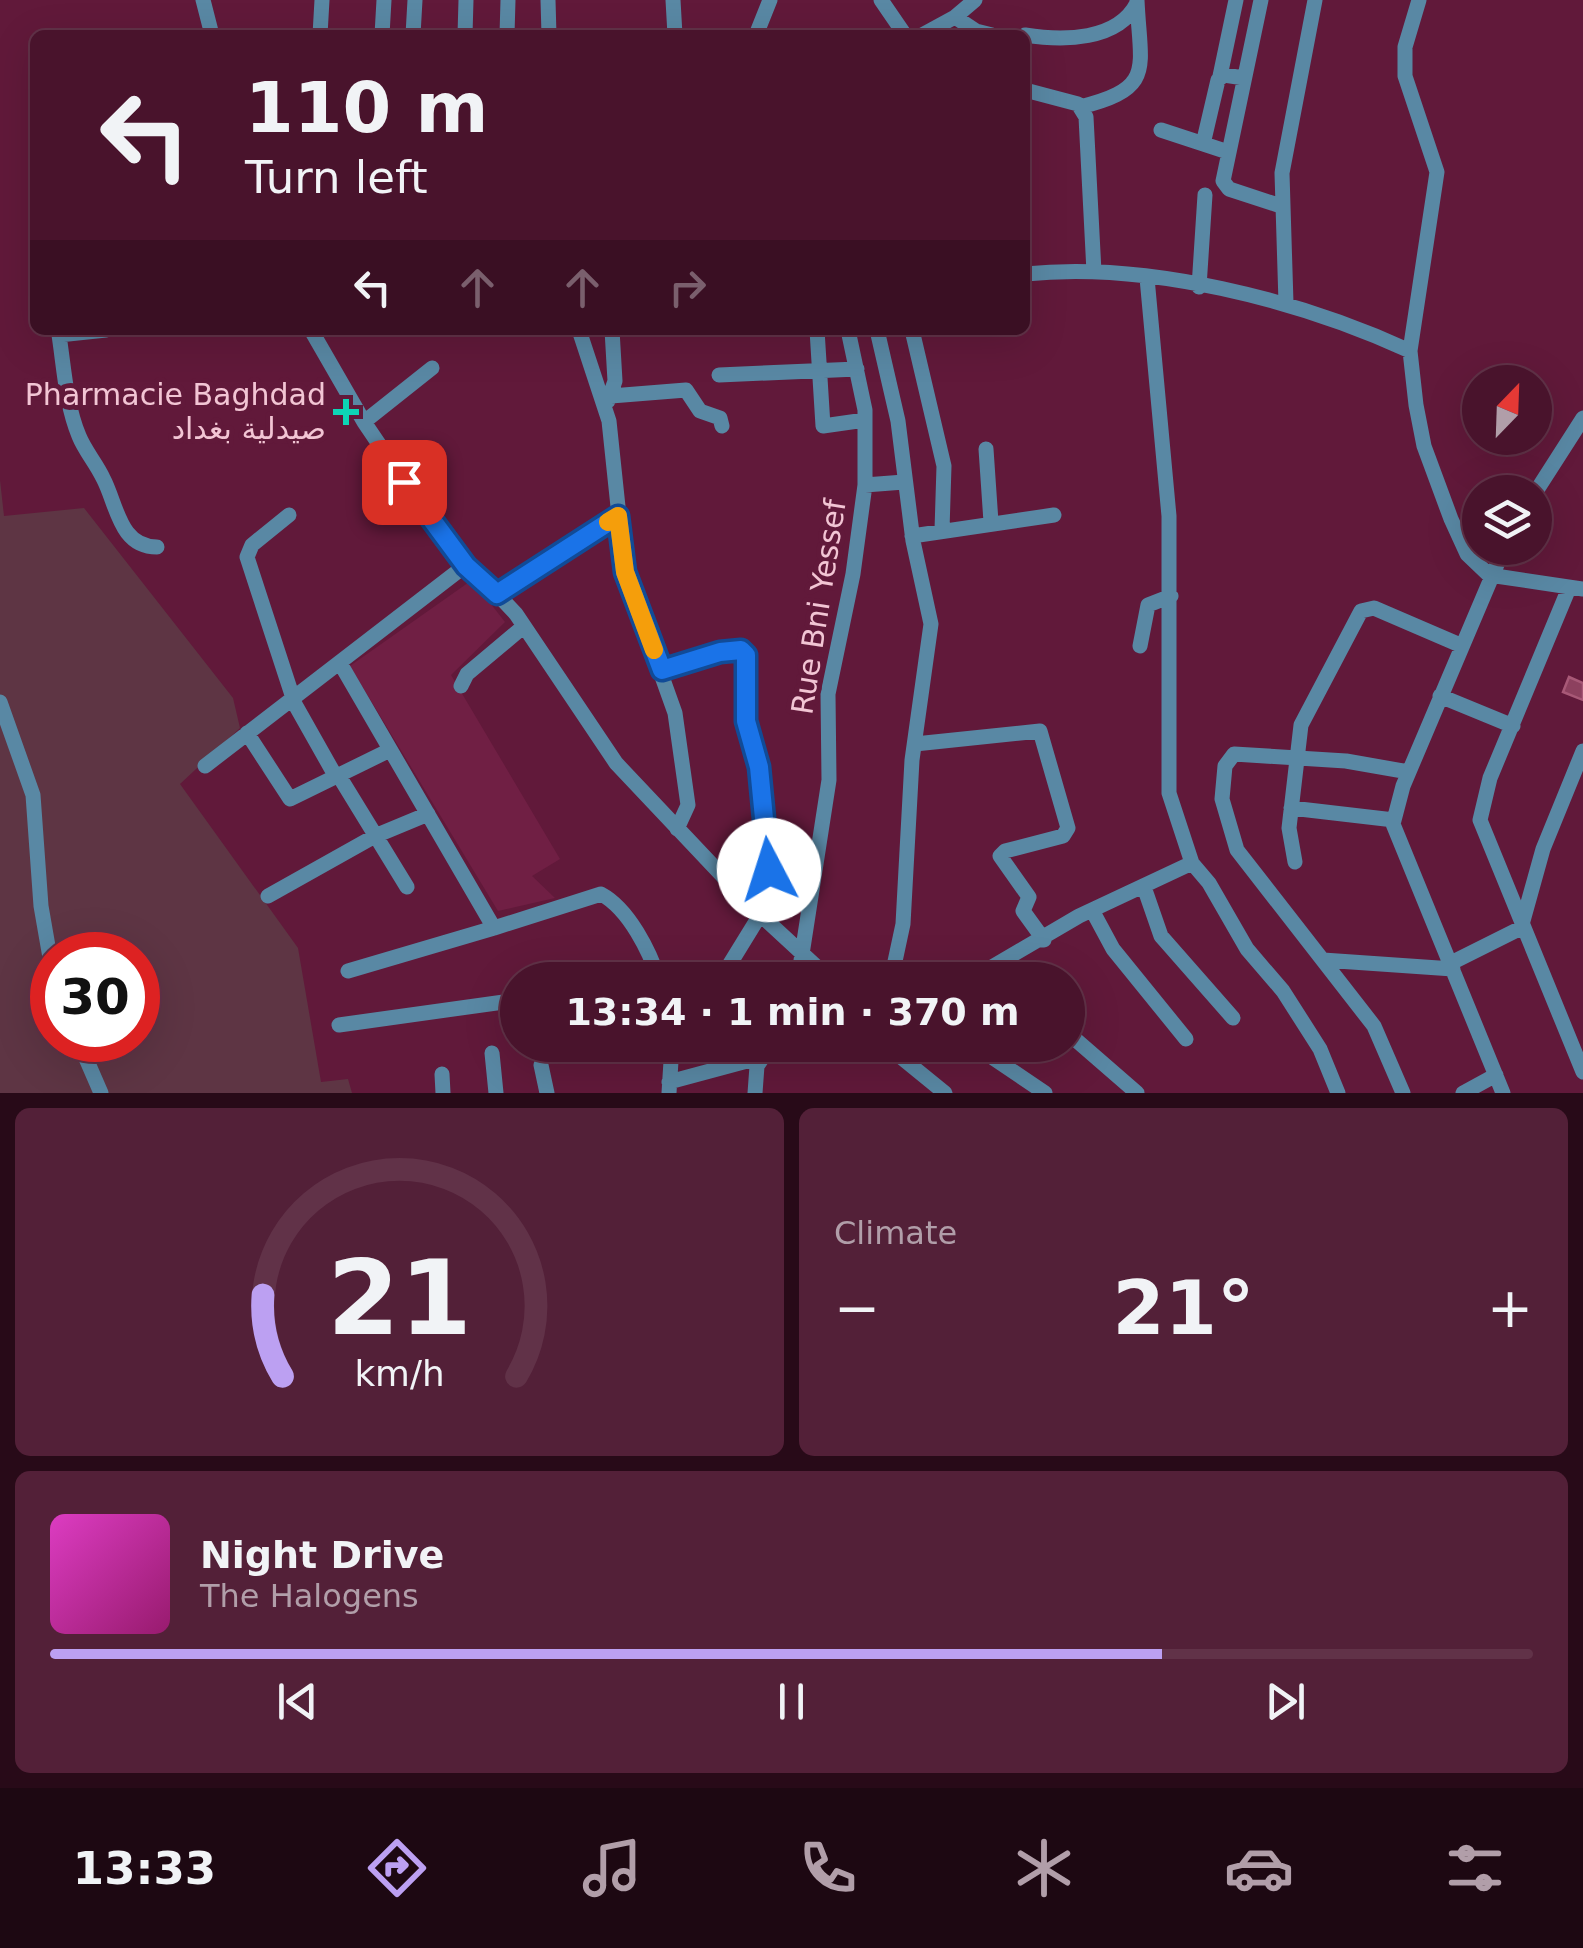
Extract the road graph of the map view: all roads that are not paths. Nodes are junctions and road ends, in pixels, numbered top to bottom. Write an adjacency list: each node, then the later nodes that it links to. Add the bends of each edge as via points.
1 (203, 0): 18 (street)
2 (322, 0): 19 (street)
3 (384, 0): 20 (street)
4 (415, 0): 21 (street)
5 (466, 0): 22 (street)
6 (508, 0): 23 (street)
7 (548, 0): 24 (street)
8 (673, 0): 25 (street)
9 (770, 0): 26 (street)
10 (881, 0): 27 (street)
11 (975, 0): 17 (street)
12 (1236, 0): 31 (street)
13 (1260, 0): 32 (street)
14 (1315, 0): 39 (street, via 1286,138)
15 (1419, 0): 53 (street, via 1405,47 1405,76 1437,172)
16 (1138, 2): 30 (street, via 1117,26 1066,38); 34 (street, via 1133,87)
17 (956, 17): 28 (street); 29 (street)
18 (211, 30)
19 (320, 30)
20 (382, 30)
21 (412, 30)
22 (465, 30)
23 (507, 30)
24 (549, 30)
25 (675, 30)
26 (758, 30)
27 (902, 30)
28 (931, 30)
29 (974, 30)
30 (1030, 35)
31 (1220, 76): 32 (street); 36 (street)
32 (1244, 78): 37 (street)
33 (1030, 92): 34 (street)
34 (1080, 107): 40 (street, via 1088,124)
35 (1161, 130): 36 (street)
36 (1204, 144): 37 (street)
37 (1228, 152): 39 (street, via 1225,186)
38 (1205, 194): 43 (street)
39 (1281, 206): 44 (street)
40 (1094, 272): 41 (street); 42 (street)
41 (1030, 274)
42 (1147, 278): 43 (street); 79 (street)
43 (1199, 287): 44 (street)
44 (1286, 303): 53 (street)
45 (59, 335): 73 (street, via 78,433 123,529 142,545)
46 (314, 335): 61 (street)
47 (580, 335): 58 (street)
48 (612, 335): 58 (street, via 615,382)
49 (817, 335): 56 (street)
50 (849, 335): 55 (street, Rue Bni Yessef)
51 (878, 335): 65 (street)
52 (913, 335): 71 (street, via 944,466)
53 (1410, 350): 76 (street, via 1424,446 1467,554)
54 (432, 368): 61 (street)
55 (857, 369): 56 (street); 60 (street, Rue Bni Yessef)
56 (821, 374): 57 (street); 60 (street, via 824,427)
57 (719, 376)
58 (608, 400): 62 (street, via 686,390); 69 (street)
59 (1583, 418): 64 (street)
60 (865, 420): 66 (street, Rue Bni Yessef)
61 (364, 422): 75 (street)
62 (722, 426)
63 (986, 450): 70 (street)
64 (1547, 475)
65 (904, 482): 66 (street); 72 (street)
66 (864, 486): 114 (street, Rue Bni Yessef, via 828,694 827,797)
67 (1054, 514): 70 (street)
68 (289, 515): 87 (street, via 247,557)
69 (618, 516): 78 (street); 84 (street, via 625,572)
70 (991, 522): 71 (street)
71 (942, 530): 72 (street)
72 (912, 536): 91 (street, via 930,624)
73 (157, 547)
74 (1495, 565): 76 (street)
75 (466, 566): 78 (street); 83 (street)
76 (1489, 576): 77 (street); 82 (street)
77 (1576, 588): 89 (street)
78 (497, 594): 80 (street)
79 (1171, 596): 81 (street, via 1148,605); 104 (street, via 1169,793)
80 (523, 627): 85 (street); 101 (street, via 616,763)
81 (1140, 646)
82 (1460, 646): 86 (street); 93 (street, via 1374,608 1362,611 1305,712)
83 (340, 664): 87 (street); 92 (street)
84 (662, 670): 101 (street, via 688,805); 108 (street, via 728,650 746,655 746,721 759,767 769,878)
85 (460, 686)
86 (1440, 696): 89 (street); 96 (street)
87 (292, 698): 90 (street); 97 (street)
88 (0, 702): 112 (street, via 32,795)
89 (1512, 726): 111 (street, via 1480,820)
90 (247, 734): 95 (street); 97 (street, via 290,800)
91 (916, 744): 113 (street, via 1040,732 1068,830 1000,856 1029,896 1022,911); 120 (street)
92 (390, 750): 97 (street); 99 (street)
93 (1298, 757): 96 (street); 98 (street); 115 (street, via 1234,754 1224,766 1222,799 1238,850)
94 (1582, 758): 111 (street, via 1543,849)
95 (205, 766)
96 (1409, 772): 100 (street)
97 (338, 777): 102 (street)
98 (1291, 808): 100 (street); 103 (street)
99 (428, 814): 102 (street); 110 (street)
100 (1394, 820): 122 (street, via 1395,838)
101 (677, 829): 108 (street)
102 (375, 836): 106 (street); 107 (street)
103 (1294, 862)
104 (1192, 864): 105 (street); 149 (street, via 1247,949 1283,990)
105 (1144, 887): 109 (street); 125 (street, via 1161,936)
106 (407, 888)
107 (268, 896)
108 (755, 910): 114 (street); 117 (street)
109 (1092, 910): 113 (street); 127 (street, via 1114,949)
110 (494, 928): 116 (street, via 602,894); 123 (street)
111 (1521, 928): 122 (street); 137 (street)
112 (46, 932)
113 (1044, 940): 121 (street)
114 (802, 952): 118 (street, Rue Bni Yessef); 119 (street)
115 (1323, 960): 122 (street); 150 (street, via 1384,1040)
116 (652, 962)
117 (729, 962)
118 (801, 962)
119 (812, 962)
120 (895, 962)
121 (995, 962)
122 (1452, 966): 139 (street)
123 (348, 971)
124 (500, 1002): 126 (street)
125 (1233, 1018)
126 (339, 1024)
127 (1186, 1040)
128 (1085, 1048): 148 (street)
129 (492, 1054): 143 (street)
130 (88, 1062): 141 (street)
131 (671, 1062): 140 (street)
132 (737, 1062): 140 (street)
133 (760, 1062): 145 (street)
134 (907, 1062): 146 (street)
135 (999, 1062): 147 (street)
136 (540, 1064): 144 (street)
137 (1583, 1072)
138 (442, 1074): 142 (street)
139 (1496, 1074): 151 (street); 152 (street)
140 (669, 1088)
141 (101, 1093)
142 (444, 1093)
143 (496, 1093)
144 (547, 1093)
145 (755, 1093)
146 (944, 1093)
147 (1045, 1093)
148 (1137, 1093)
149 (1338, 1093)
150 (1404, 1093)
151 (1463, 1093)
152 (1504, 1093)

